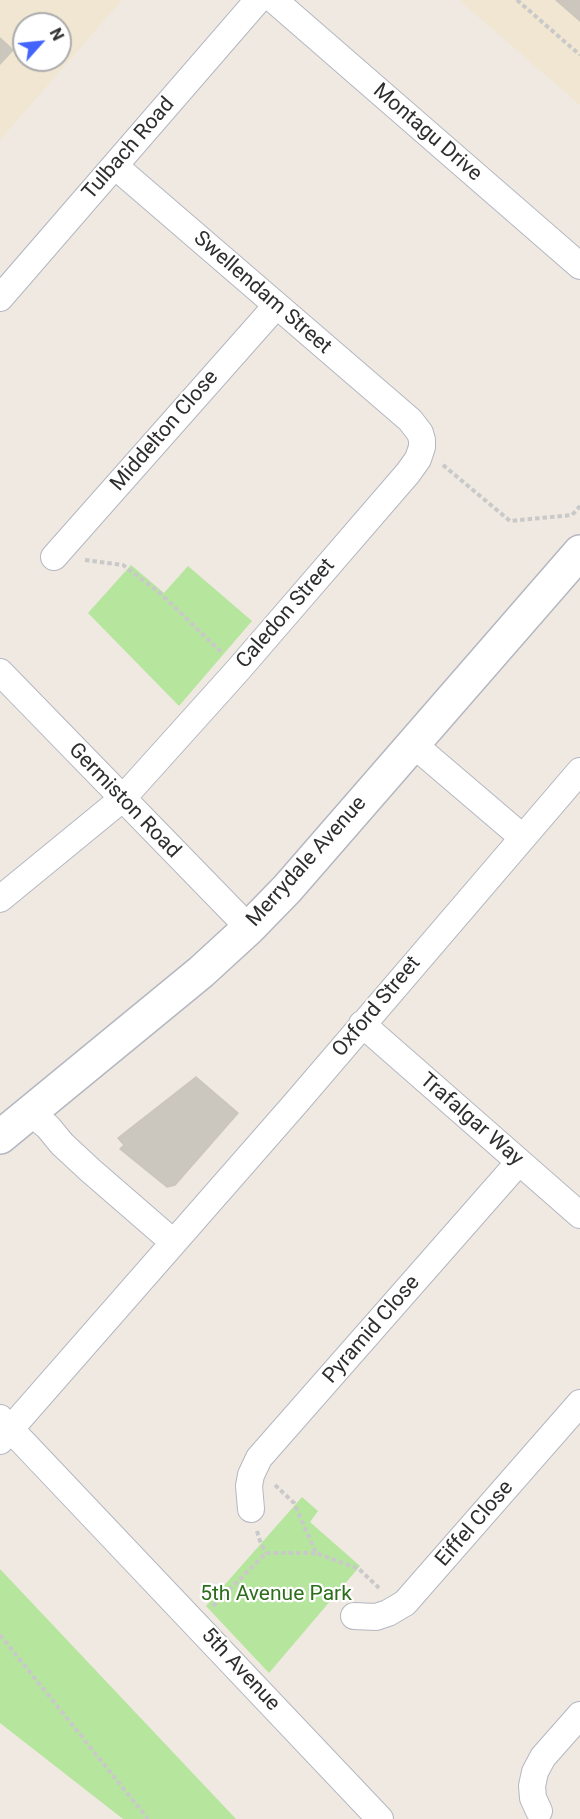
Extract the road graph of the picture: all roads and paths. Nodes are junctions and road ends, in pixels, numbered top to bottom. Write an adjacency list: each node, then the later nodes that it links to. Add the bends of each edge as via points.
1 (258, 0): 5 (street, Tulbach Road)
2 (274, 0): 6 (street, Montagu Drive)
3 (517, 0): 4 (path)
4 (580, 55)
5 (115, 166): 7 (street, Tulbach Road); 8 (street, Swellendam Street)
6 (580, 266)
7 (0, 298)
8 (276, 306): 9 (street, Swellendam Street, via 410,420 420,433); 12 (street, Middelton Close)
9 (422, 447): 10 (path, via 510,521 572,515); 13 (street, Caledon Street, via 408,473)
10 (580, 506)
11 (580, 552): 15 (street, Merrydale Avenue)
12 (54, 557): 13 (path, via 123,565 160,593)
13 (238, 670): 17 (street, Caledon Street)
14 (0, 672): 17 (street, Germiston Road)
15 (413, 744): 18 (street); 20 (street, Merrydale Avenue)
16 (580, 771): 18 (street, Oxford Street)
17 (122, 799): 19 (street, Caledon Street); 20 (street, Germiston Road)
18 (522, 837): 21 (street, Oxford Street)
19 (0, 899)
20 (249, 928): 22 (street, Merrydale Avenue)
21 (362, 1024): 24 (street, Trafalgar Way); 26 (street, Oxford Street)
22 (30, 1112): 23 (street, Merrydale Avenue); 26 (street)
23 (0, 1137)
24 (519, 1162): 25 (street, Trafalgar Way); 30 (street, Pyramid Close, via 259,1458 249,1486)
25 (580, 1215)
26 (173, 1242): 28 (street, Oxford Street)
27 (580, 1403): 36 (street, Eiffel Close, via 405,1603 376,1617)
28 (4, 1429): 41 (street, 5th Avenue)
29 (294, 1503): 33 (path)
30 (251, 1509)
31 (260, 1541): 32 (path)
32 (266, 1552): 33 (path); 35 (path)
33 (316, 1553): 34 (path)
34 (359, 1569)
35 (206, 1613)
36 (354, 1616)
37 (0, 1635): 40 (path)
38 (580, 1715): 39 (street, via 543,1757 535,1772 532,1786)
39 (539, 1811)
40 (148, 1819)
41 (380, 1819)

